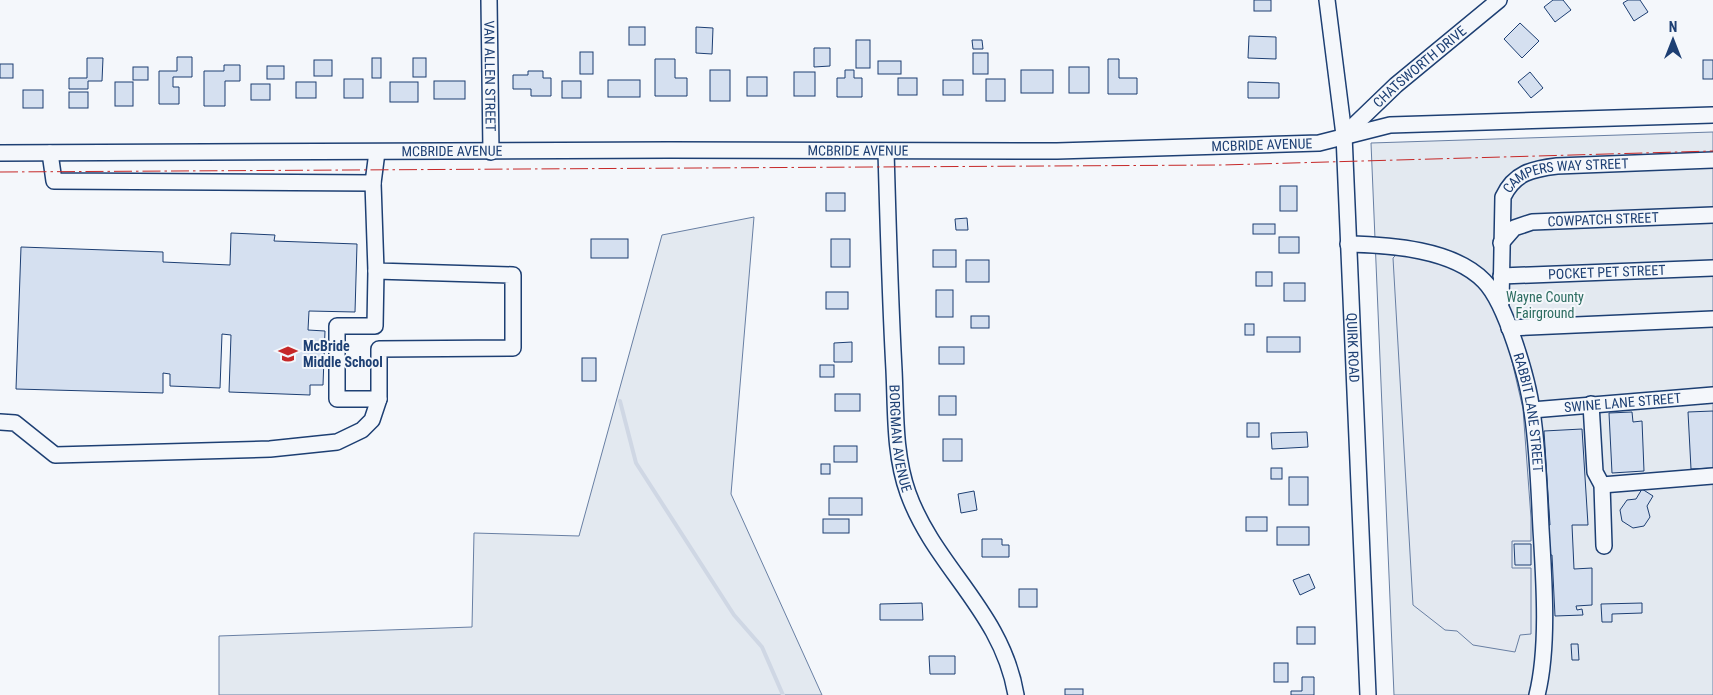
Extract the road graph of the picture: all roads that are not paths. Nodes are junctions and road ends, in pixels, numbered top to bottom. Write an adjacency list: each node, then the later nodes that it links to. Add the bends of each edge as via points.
1 (489, 0): 8 (street, VAN ALLEN STREET)
2 (1327, 0): 5 (street, QUIRK ROAD)
3 (1499, 0): 5 (street, CHATSWORTH DRIVE, via 1396,85)
4 (1713, 115): 5 (street, MCBRIDE AVENUE, via 1390,125)
5 (1344, 135): 6 (street, MCBRIDE AVENUE, via 1319,143 1202,147); 15 (street, QUIRK ROAD)
6 (886, 150): 8 (street, MCBRIDE AVENUE); 30 (street, BORGMAN AVENUE, via 900,464 921,522 995,634 1008,664)
7 (377, 152): 8 (street, MCBRIDE AVENUE); 10 (street, MCBRIDE AVENUE); 12 (street)
8 (492, 152)
9 (0, 153): 10 (street, MCBRIDE AVENUE)
10 (50, 153): 12 (street, via 54,181)
11 (1713, 160): 14 (street, CAMPERS WAY STREET, via 1534,168 1509,184 1503,197)
12 (373, 183): 17 (street)
13 (1713, 214): 14 (street, COWPATCH STREET, via 1532,222 1514,228)
14 (1501, 243): 18 (street, CAMPERS WAY STREET)
15 (1348, 244): 19 (street, RABBIT LANE STREET, via 1374,244 1448,258 1485,281); 31 (street, QUIRK ROAD)
16 (1713, 268): 18 (street, POCKET PET STREET)
17 (376, 271): 23 (street, via 375,326 337,326 337,399); 23 (street, via 513,274 513,348 379,349)
18 (1501, 276): 19 (street, CAMPERS WAY STREET)
19 (1501, 305): 21 (street, RABBIT LANE STREET)
20 (1713, 319): 21 (street)
21 (1509, 328): 25 (street, RABBIT LANE STREET)
22 (1713, 395): 24 (street, SWINE LANE STREET)
23 (379, 399): 26 (street, via 372,420 362,430 337,442 270,449 56,455 15,423)
24 (1591, 404): 25 (street, SWINE LANE STREET); 28 (street, via 1595,472)
25 (1532, 410): 32 (street, RABBIT LANE STREET, via 1544,569 1544,620)
26 (0, 422)
27 (1713, 476): 28 (street)
28 (1602, 485): 29 (street)
29 (1604, 546)
30 (1016, 695)
31 (1368, 695)
32 (1537, 695)

